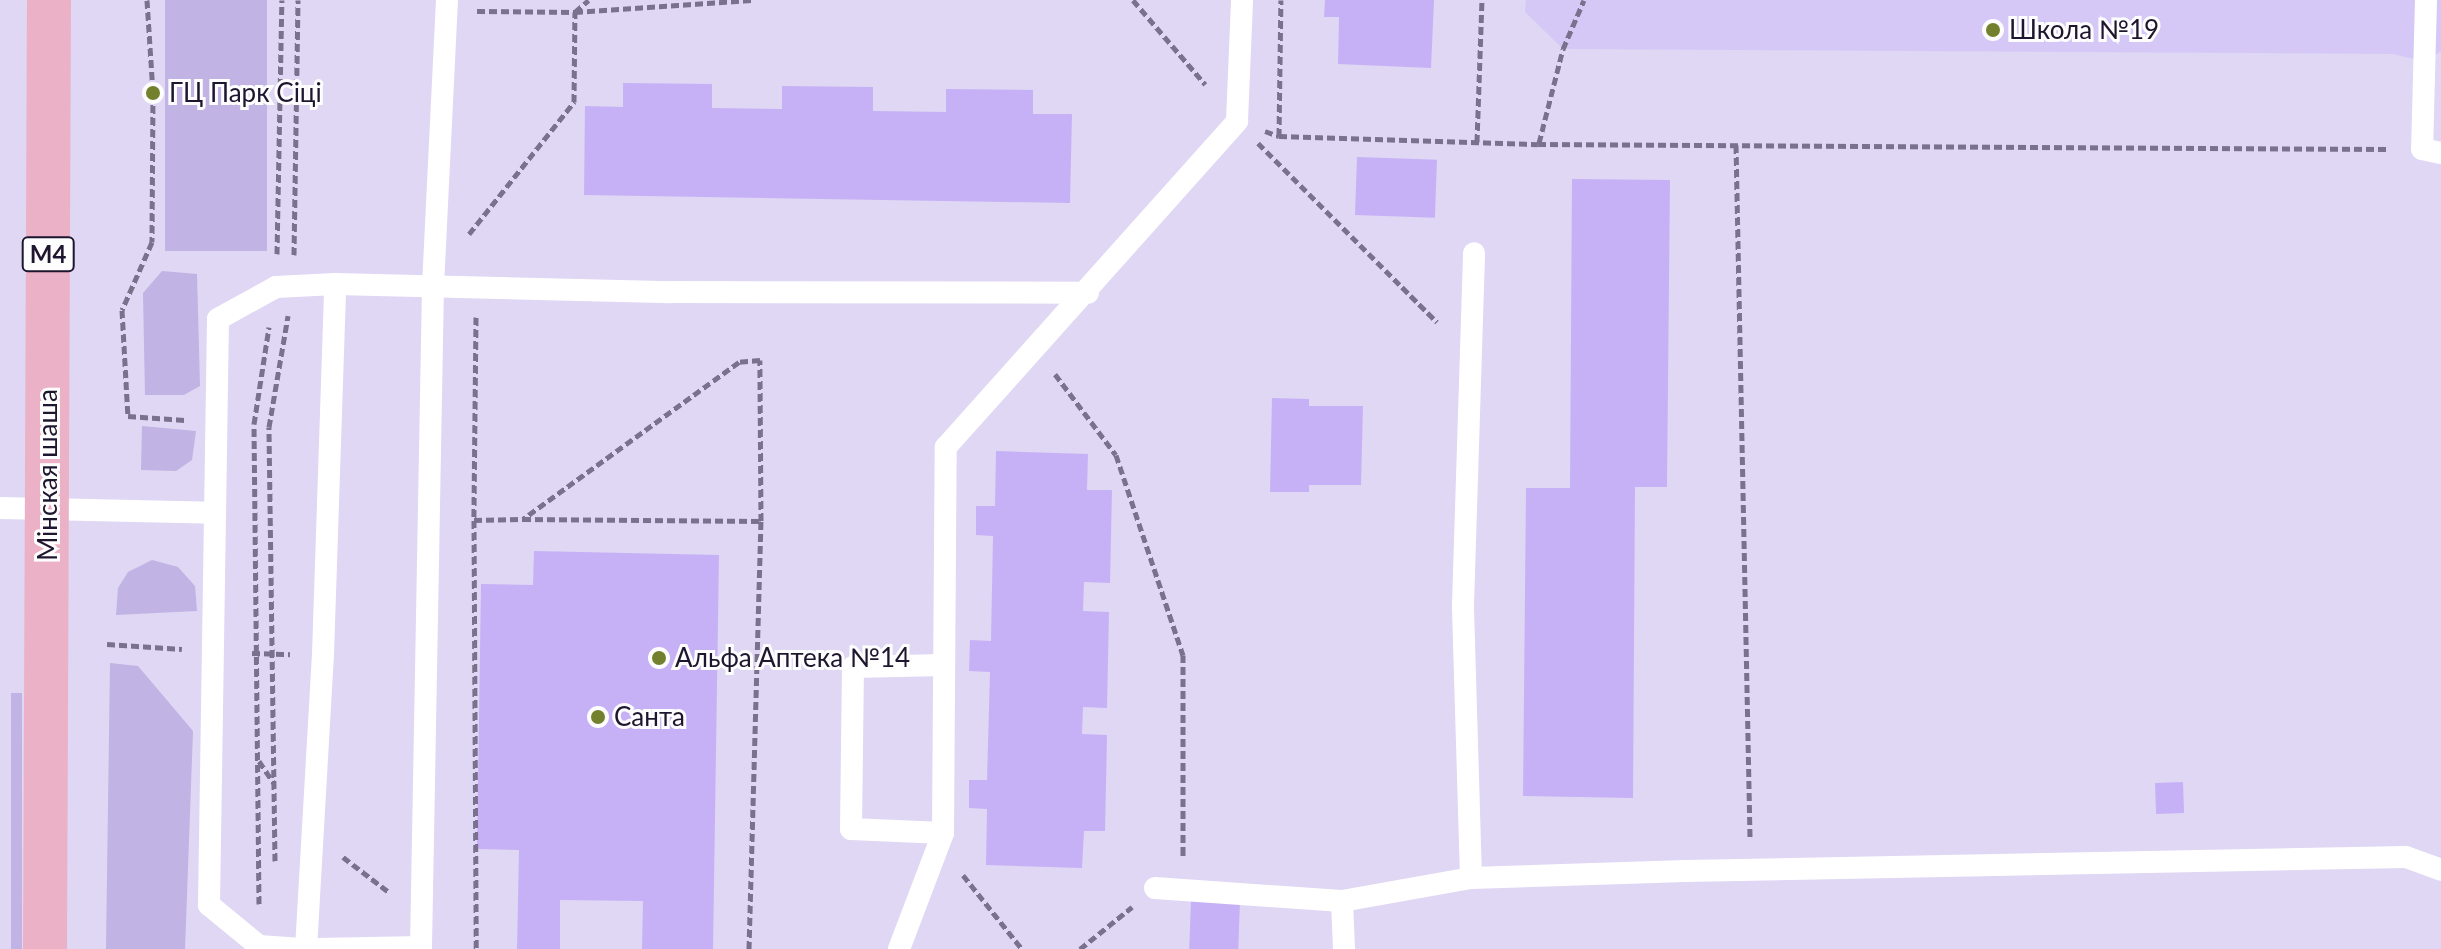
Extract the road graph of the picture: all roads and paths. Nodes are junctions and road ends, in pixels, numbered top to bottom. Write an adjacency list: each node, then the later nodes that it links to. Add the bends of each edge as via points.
1 (49, 0): 34 (main road, Мінская шаша / М4)
2 (147, 0): 31 (path, via 153,93 152,242 122,310 128,416)
3 (282, 0): 25 (path)
4 (298, 0): 25 (path)
5 (447, 0): 26 (lane)
6 (589, 0): 15 (path)
7 (752, 0): 15 (path)
8 (1133, 0): 16 (path)
9 (1242, 0): 16 (lane)
10 (1281, 0): 17 (path)
11 (1482, 0): 18 (path)
12 (1584, 0): 19 (path, via 1563,49)
13 (2426, 0): 21 (lane)
14 (469, 11): 15 (path)
15 (575, 12): 22 (path, via 574,102)
16 (1237, 121): 17 (path); 27 (lane); 30 (path)
17 (1279, 136): 18 (path)
18 (1477, 142): 19 (path)
19 (1538, 144): 20 (path)
20 (1736, 145): 21 (path); 44 (path)
21 (2431, 151)
22 (468, 234)
23 (1474, 253): 30 (lane)
24 (335, 284): 25 (lane); 26 (lane); 42 (lane, via 323,654)
25 (284, 286): 31 (lane, via 218,319); 32 (path); 41 (path, via 269,427)
26 (433, 286): 27 (lane); 52 (lane)
27 (1088, 293): 28 (lane)
28 (1036, 349): 39 (lane, via 946,447); 50 (path, via 1116,455 1183,655)
29 (475, 352): 37 (path)
30 (1469, 354): 47 (lane, via 1463,605)
31 (215, 422): 32 (path); 35 (lane)
32 (254, 424): 40 (path)
33 (0, 508): 34 (lane)
34 (49, 508): 35 (lane); 54 (main road, Мінская шаша / М4)
35 (213, 513): 53 (lane, via 209,905)
36 (523, 519): 37 (path); 38 (path); 38 (path, via 739,362 760,360)
37 (474, 520): 57 (path)
38 (761, 521): 58 (path)
39 (944, 665): 43 (lane); 43 (lane, via 853,667 851,829)
40 (258, 759): 41 (path); 53 (path)
41 (274, 782): 42 (path); 46 (path)
42 (310, 832): 52 (path); 55 (lane)
43 (943, 833): 59 (lane)
44 (1751, 870): 45 (lane, via 2406,857); 47 (lane)
45 (2441, 870)
46 (275, 872)
47 (1471, 878): 51 (lane)
48 (952, 881): 60 (path, via 957,868)
49 (1155, 888): 50 (lane); 61 (path)
50 (1183, 890): 51 (lane)
51 (1342, 901): 62 (lane)
52 (424, 918): 56 (lane, via 421,947)
53 (259, 946): 55 (lane)
54 (45, 949)
55 (304, 949)
56 (316, 949)
57 (476, 949)
58 (749, 949)
59 (899, 949)
60 (1022, 949)
61 (1080, 949)
62 (1344, 949)

